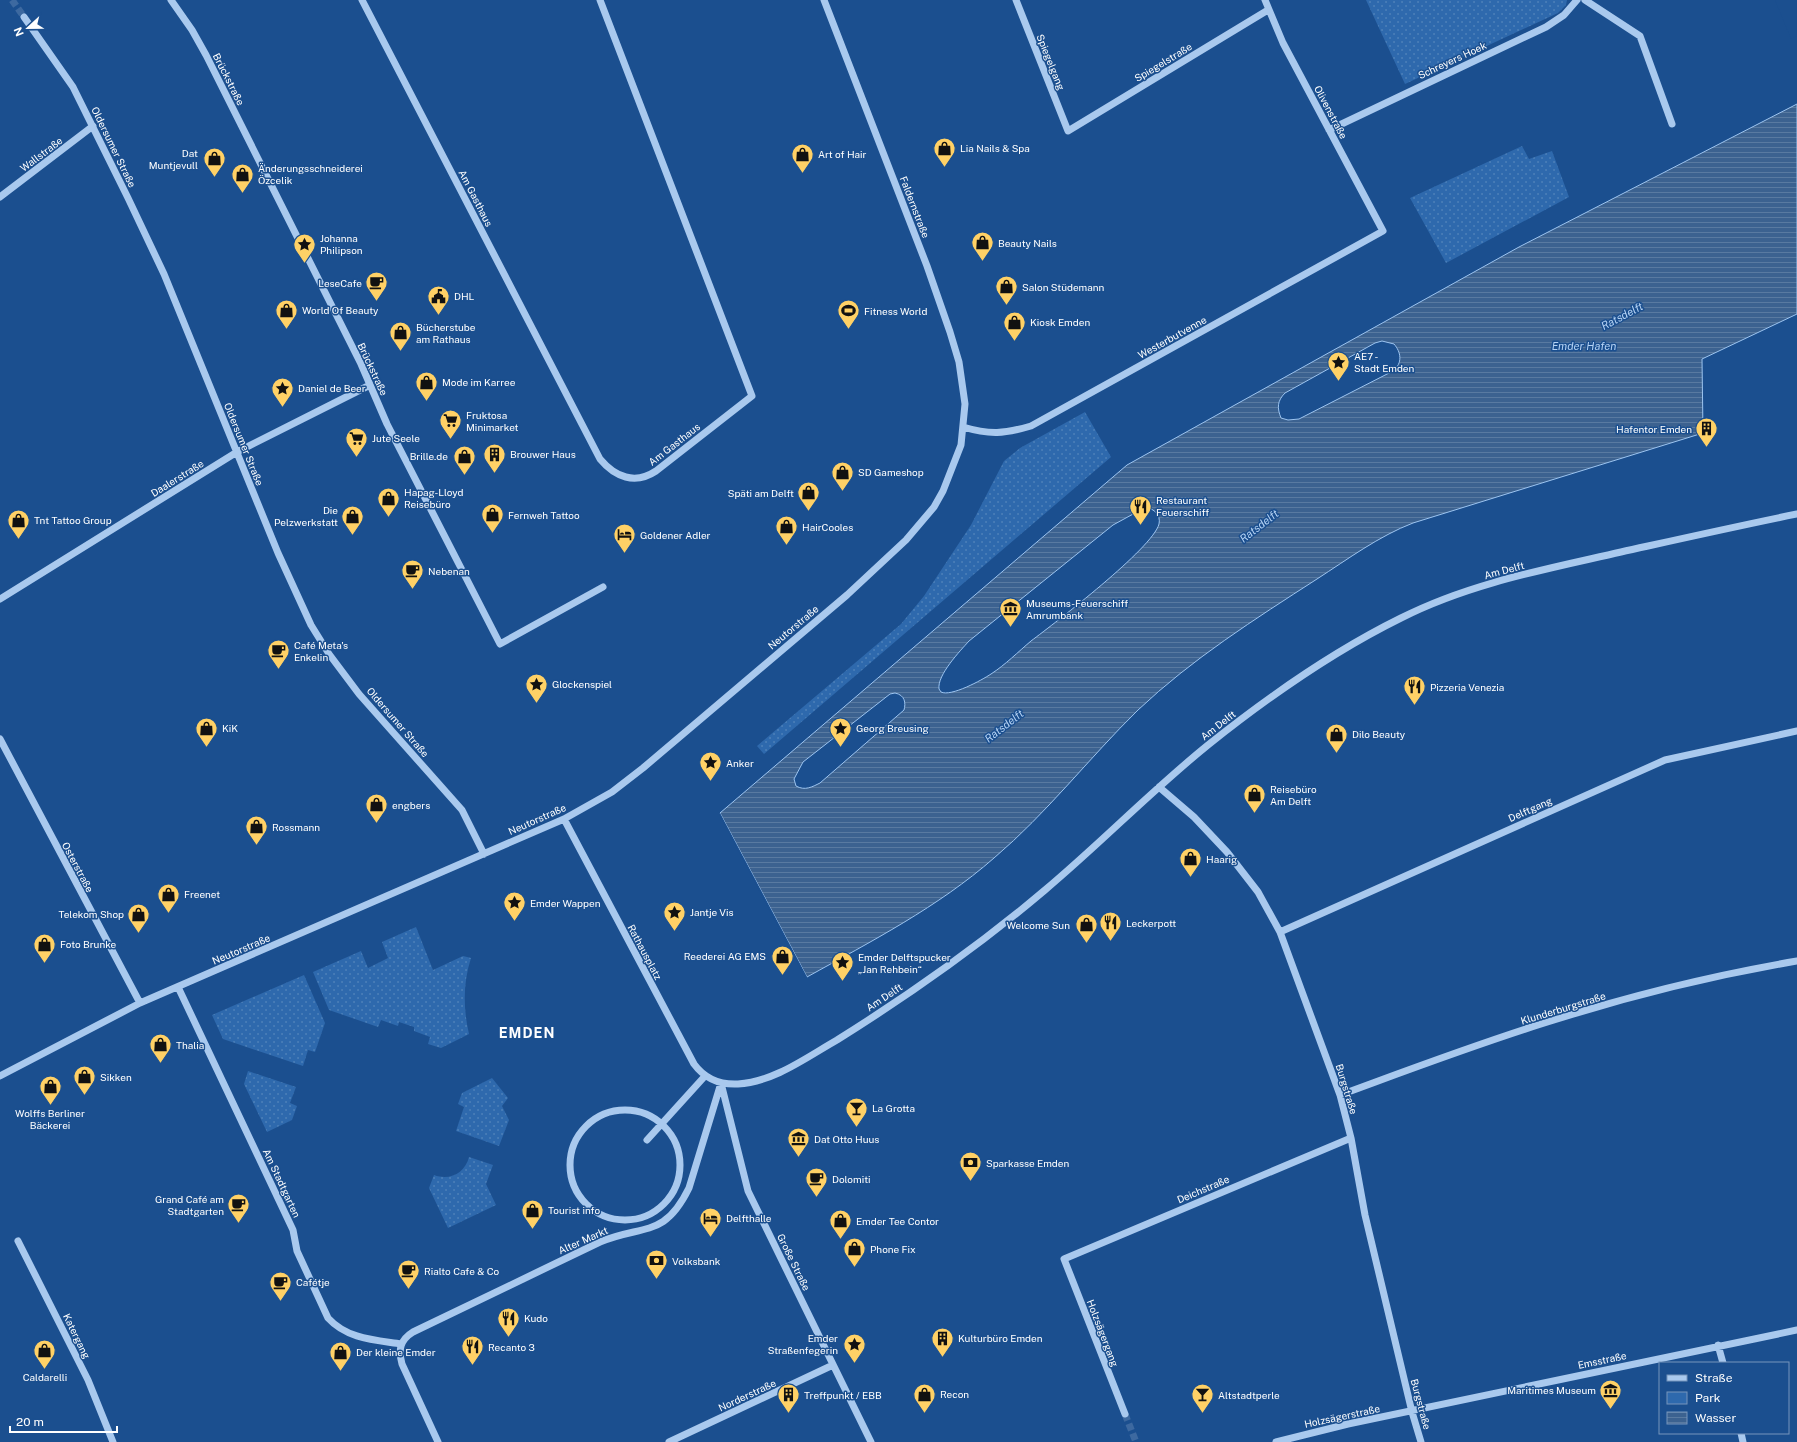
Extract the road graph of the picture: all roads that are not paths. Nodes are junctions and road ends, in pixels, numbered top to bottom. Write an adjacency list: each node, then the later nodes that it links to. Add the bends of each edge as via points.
1 (171, 0): 17 (street, Brückstraße, via 206,55)
2 (362, 0): 3 (street, Am Gasthaus, via 600,459 614,473 636,479 656,471 752,396)
3 (600, 0)
4 (824, 0): 18 (street, Faldernstraße, via 950,332 962,382 965,404)
5 (1016, 0): 14 (street, Spiegelgang)
6 (1265, 0): 9 (street, Olivenstraße)
7 (1577, 0): 13 (street, Schreyers Hoek, via 1564,16 1546,27)
8 (1584, 0): 11 (street, via 1640,36)
9 (1268, 10): 13 (street, Olivenstraße); 14 (street, Spiegelstraße)
10 (24, 17): 12 (street, Oldersumer Straße, via 73,87)
11 (1672, 124)
12 (93, 126): 15 (street, Wallstraße); 19 (street, Oldersumer Straße, via 164,274)
13 (1329, 130): 16 (street, Olivenstraße)
14 (1068, 131)
15 (0, 197)
16 (1383, 231): 18 (street, Westerbutvenne, via 1031,426 1000,434)
17 (370, 385): 19 (street, Daalerstraße); 21 (street, Brückstraße, via 387,424 500,644)
18 (963, 427): 26 (street, Neutorstraße, via 961,444 943,491 934,507 906,540 847,595 643,768 612,792)
19 (236, 452): 22 (street, Daalerstraße); 27 (street, Oldersumer Straße, via 311,625 359,694 462,810)
20 (1797, 514): 25 (street, Am Delft, via 1547,569 1483,586 1434,603 1375,631 1318,665 1246,716)
21 (603, 587)
22 (0, 599)
23 (1797, 731): 28 (street, Delftgang, via 1665,760)
24 (0, 739): 31 (street, Osterstraße)
25 (1159, 787): 28 (street, Burgstraße, via 1194,817 1227,852 1258,892); 34 (street, Am Delft, via 1045,890 904,996 838,1039 778,1073 747,1083)
26 (564, 819): 27 (street, Neutorstraße); 33 (street, Rathausplatz, via 689,1057)
27 (484, 854): 30 (street, Neutorstraße)
28 (1280, 932): 35 (street, Burgstraße)
29 (1797, 961): 35 (street, Klunderburgstraße, via 1672,986 1554,1020)
30 (178, 987): 31 (street, Neutorstraße); 42 (street, Am Stadtgarten, via 293,1230 297,1251 328,1318 335,1326 350,1334)
31 (140, 1003): 32 (street, Neutorstraße)
32 (0, 1076)
33 (705, 1076): 34 (street, Rathausplatz); 36 (street)
34 (721, 1083): 42 (street, Alter Markt, via 689,1188 683,1201 666,1220 644,1231 600,1242 412,1332); 45 (street, Große Straße, via 748,1191)
35 (1340, 1095): 37 (street, Burgstraße)
36 (661, 1125): 36 (street, via 674,1142 679,1163 677,1179 668,1198 652,1212 632,1219 611,1218 592,1209 578,1194 571,1175 572,1149 583,1130 603,1115 625,1111 644,1114); 38 (street)
37 (1351, 1138): 40 (street, Deichstraße); 46 (street, Burgstraße, via 1365,1215)
38 (647, 1140)
39 (18, 1241): 48 (street, Katergang, via 88,1380)
40 (1064, 1259): 47 (street, Holzsägergang)
41 (1797, 1330): 43 (street, Emsstraße)
42 (401, 1344): 49 (street, via 402,1364)
43 (1718, 1345): 44 (street); 46 (street, Emsstraße)
44 (1723, 1362)
45 (833, 1365): 50 (street, Norderstraße); 51 (street, Große Straße)
46 (1412, 1412): 52 (street, Holzsägerstraße, via 1348,1424); 53 (street, Burgstraße)
47 (1125, 1414)
48 (113, 1442)
49 (438, 1442)
50 (669, 1442)
51 (871, 1442)
52 (1276, 1442)
53 (1421, 1442)

